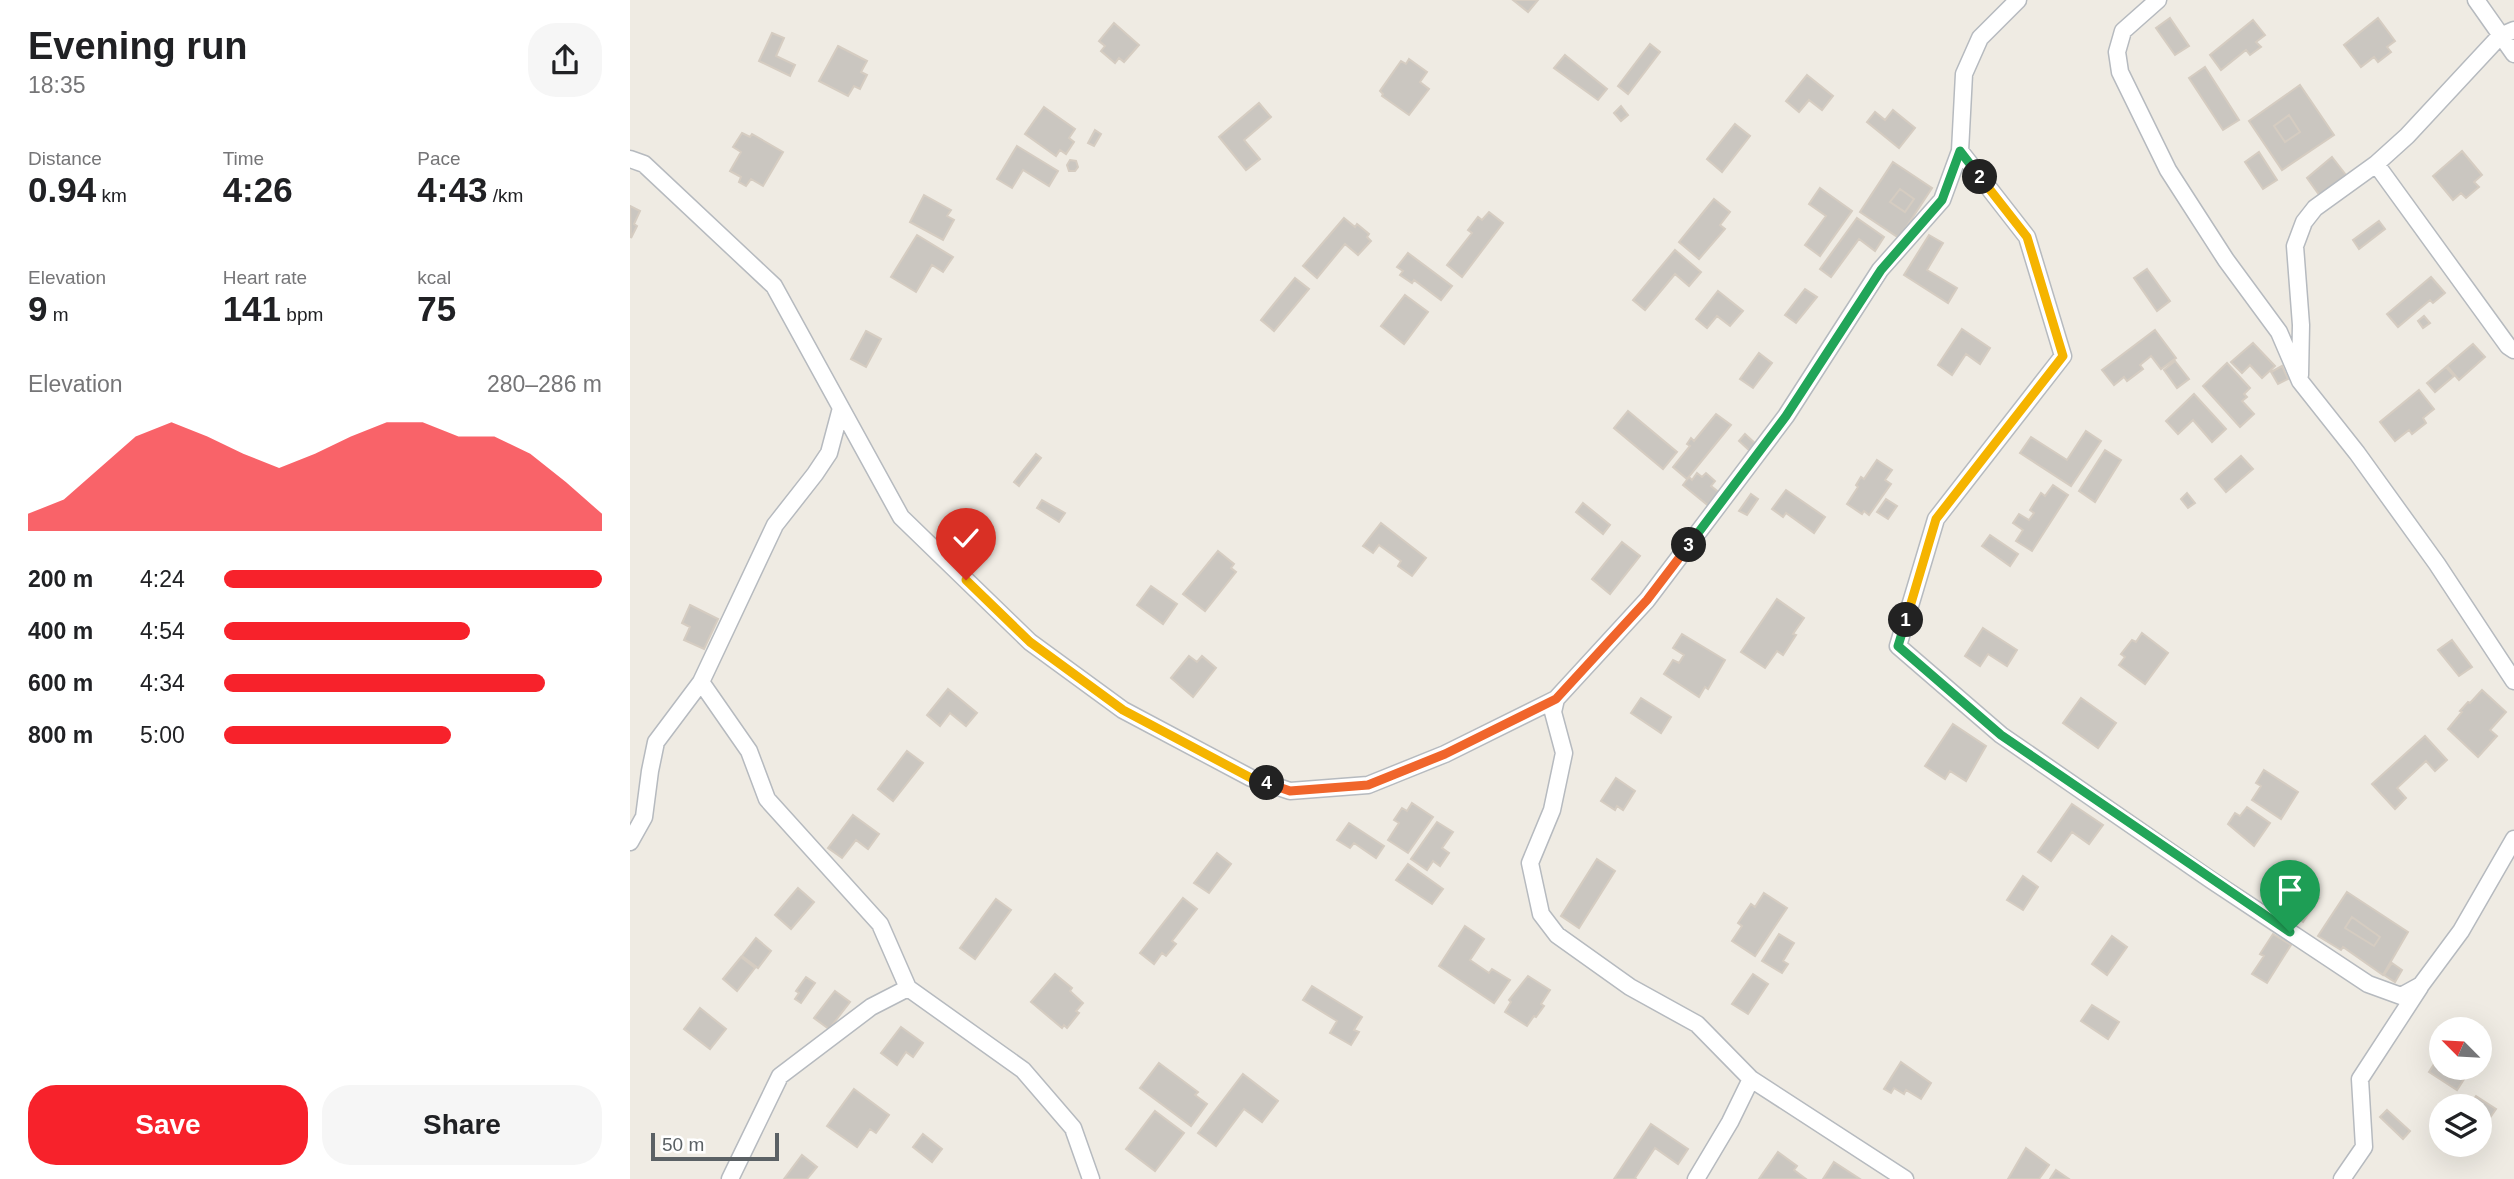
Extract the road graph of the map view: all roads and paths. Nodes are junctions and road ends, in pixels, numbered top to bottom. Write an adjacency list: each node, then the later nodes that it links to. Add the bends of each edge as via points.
1 (2018, 0): 6 (street, via 1980,38 1964,74)
2 (2158, 0): 10 (street, via 2123,31 2117,52 2120,72 2168,170 2279,332)
3 (2476, 0): 4 (street)
4 (2507, 33): 5 (street); 8 (street)
5 (2514, 54)
6 (1960, 151): 14 (street, via 1942,200 1881,270 1786,416 1647,600); 17 (street, via 2027,237 2063,356 1936,519 1898,646 2001,735 2368,984 2401,996)
7 (630, 159): 11 (street, via 644,164 774,286)
8 (2376, 164): 9 (street); 10 (street, via 2315,208 2298,234)
9 (2514, 350)
10 (2300, 381): 12 (street, via 2381,486)
11 (841, 408): 13 (street, via 829,453 775,525); 14 (street, via 901,517 1030,642 1123,710 1251,778 1290,791 1368,785 1445,754)
12 (2514, 681)
13 (701, 682): 16 (street, via 656,742 644,817); 18 (street, via 749,751 767,799 880,924)
14 (1556, 699): 19 (street, via 1553,712 1564,753 1552,810 1531,863 1541,914 1557,935 1630,987 1697,1024)
15 (2514, 839): 17 (street, via 2462,931)
16 (630, 842)
17 (2421, 985): 24 (street, via 2360,1079 2364,1147)
18 (908, 988): 20 (street, via 870,1006 780,1076); 21 (street, via 1023,1070 1073,1128)
19 (1751, 1079): 22 (street); 23 (street)
20 (730, 1179)
21 (1091, 1179)
22 (1696, 1179)
23 (1905, 1179)
24 (2342, 1179)

